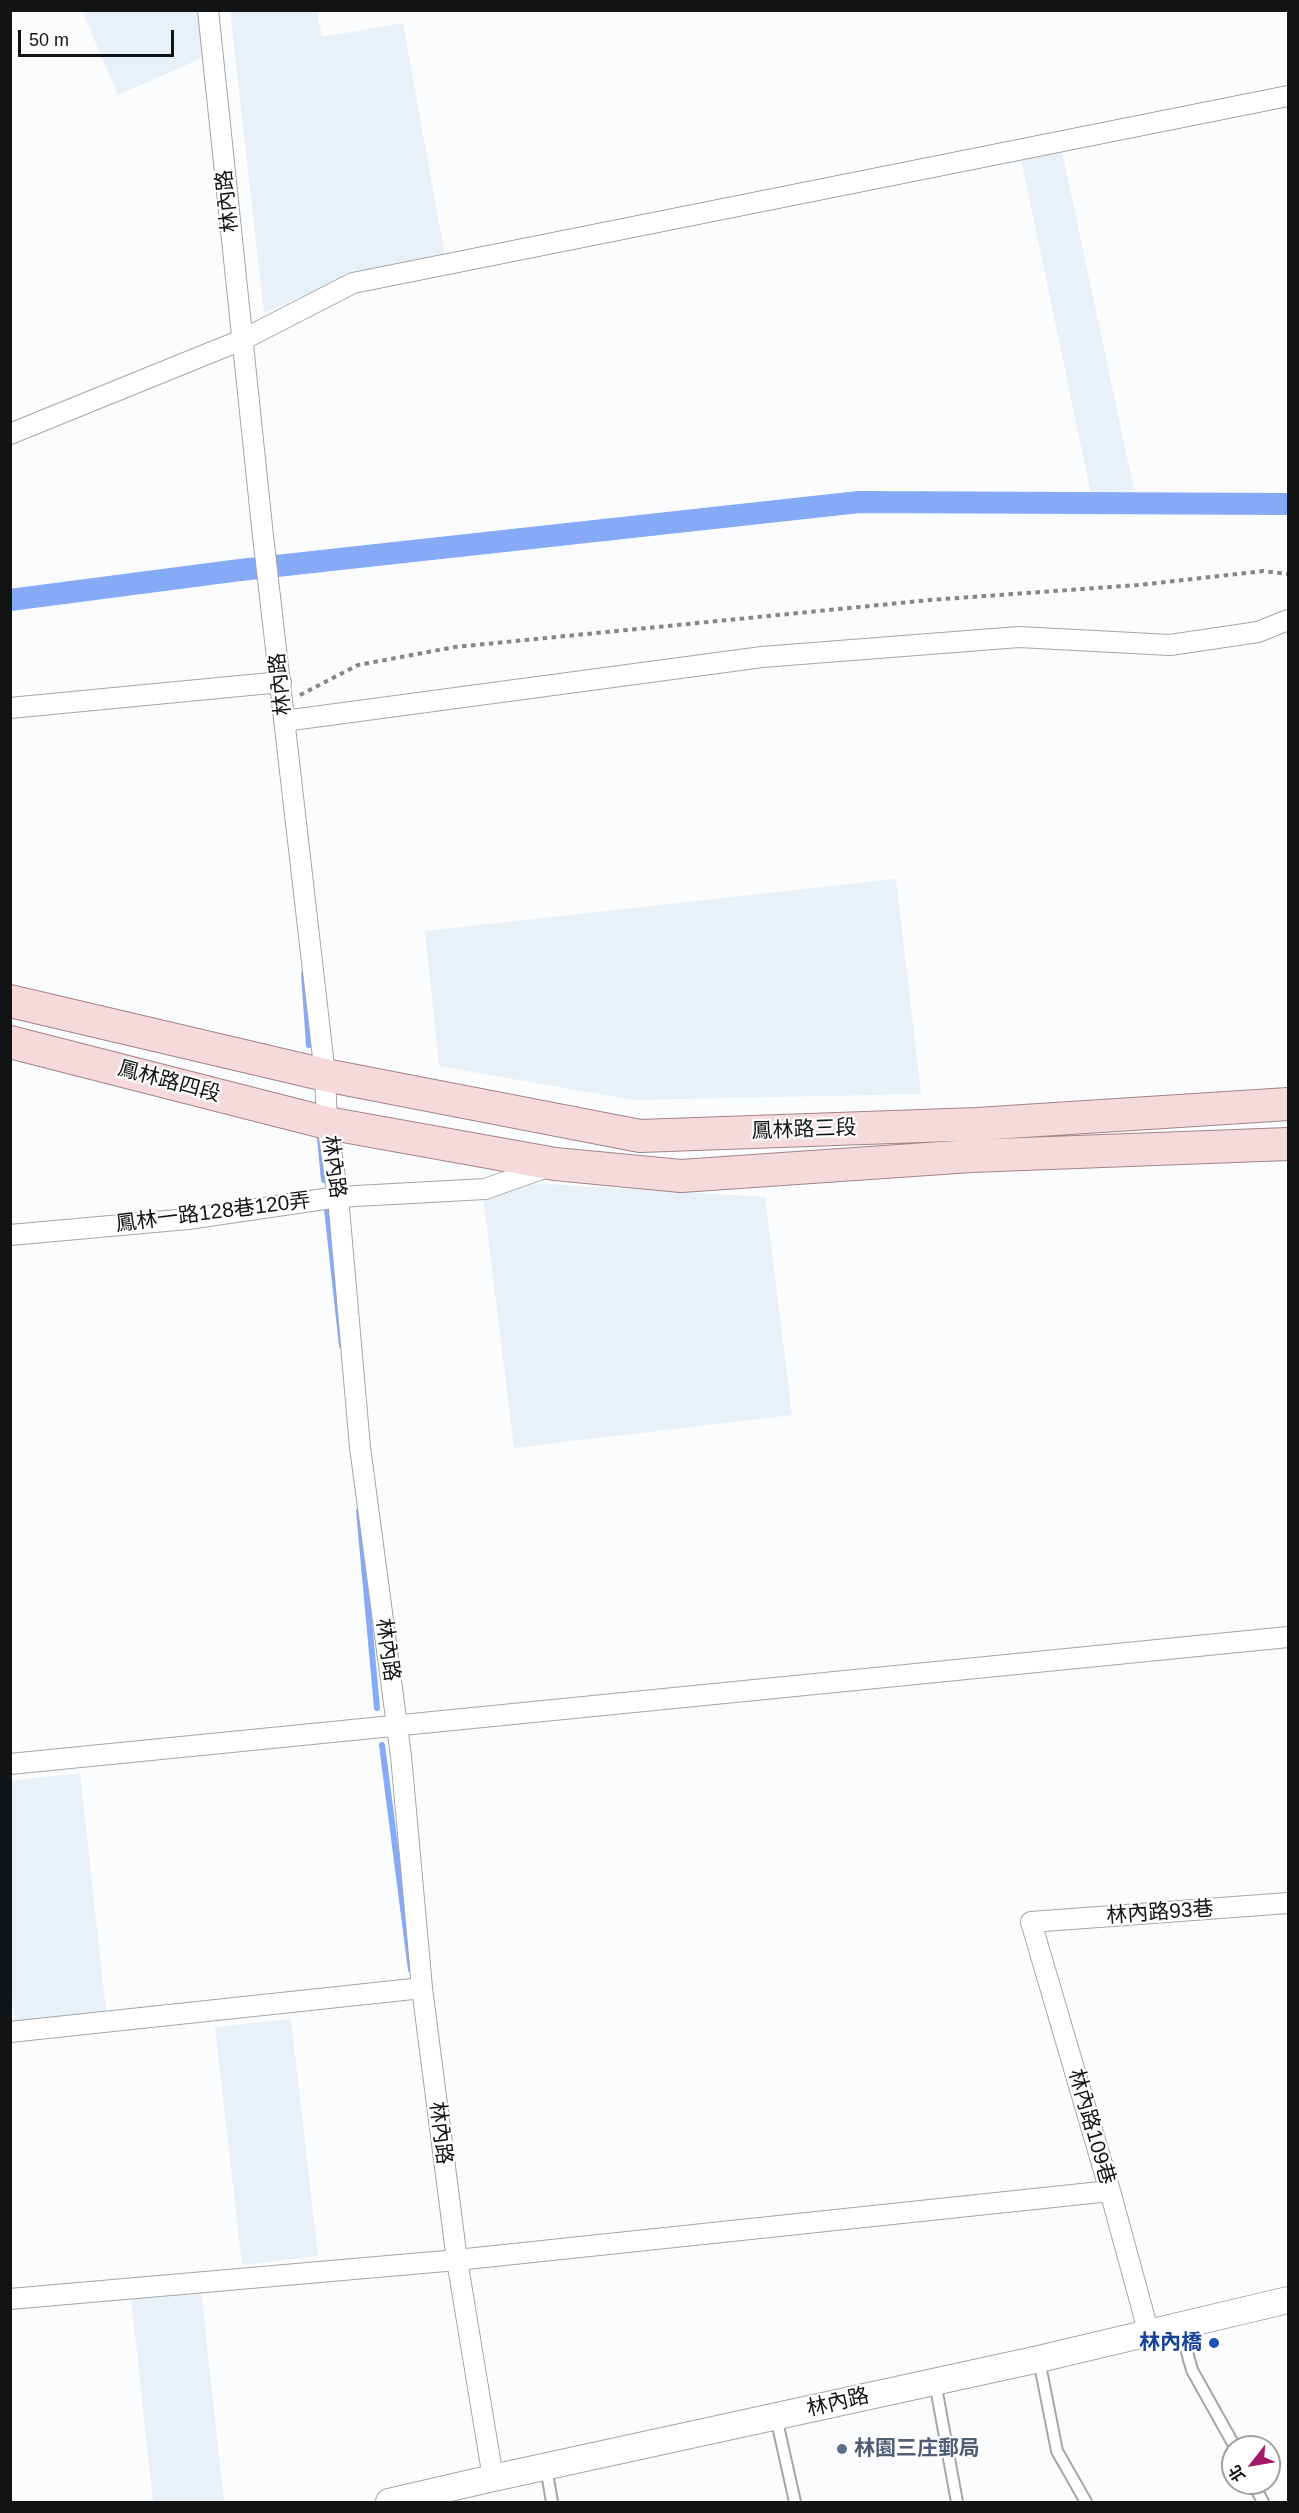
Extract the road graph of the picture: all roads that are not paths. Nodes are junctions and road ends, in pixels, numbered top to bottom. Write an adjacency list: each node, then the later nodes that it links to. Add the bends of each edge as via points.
1 (208, 10): 3 (street, 林內路)
2 (1288, 96): 3 (street, via 353,283)
3 (244, 339): 4 (street); 6 (street, 林內路)
4 (10, 434)
5 (1288, 620): 8 (street, via 1258,632 1170,645 1019,637 762,657)
6 (282, 691): 7 (street); 8 (street, 林內路)
7 (10, 708)
8 (284, 721): 11 (street, 林內路)
9 (10, 1001): 11 (main road, 鳳林路四段)
10 (10, 1042): 13 (main road, 鳳林路四段)
11 (325, 1075): 12 (main road, 鳳林路三段, via 640,1136 977,1124); 13 (street, 林內路)
12 (1288, 1104)
13 (327, 1123): 15 (main road, 鳳林路三段); 16 (street, 林內路)
14 (1288, 1144): 15 (main road, 鳳林路三段, via 971,1156 681,1176)
15 (555, 1164): 16 (street, 鳳林一路128巷120弄, via 485,1189)
16 (338, 1197): 17 (street, 鳳林一路128巷120弄, via 188,1219); 19 (street, 林內路, via 360,1448)
17 (10, 1235)
18 (1288, 1637): 19 (street)
19 (397, 1725): 20 (street); 23 (street, 林內路)
20 (10, 1764)
21 (1288, 1903): 22 (street, 林內路93巷)
22 (1030, 1922): 25 (street, 林內路109巷)
23 (422, 1988): 24 (street); 26 (street, 林內路)
24 (10, 2032)
25 (1110, 2191): 26 (street); 30 (street, 林內路109巷)
26 (457, 2260): 27 (street); 36 (street, 林內路)
27 (10, 2299)
28 (1288, 2300): 29 (street, 林內路)
29 (1180, 2327): 30 (street, 林內路); 34 (lane, via 1192,2370)
30 (1149, 2334): 31 (street, 林內路)
31 (1039, 2360): 32 (street, 林內路); 41 (lane, via 1057,2451)
32 (935, 2381): 33 (street, 林內路); 40 (lane)
33 (776, 2417): 35 (street, 林內路); 39 (lane)
34 (1228, 2435)
35 (546, 2467): 36 (street, 林內路); 38 (lane)
36 (493, 2478): 37 (street)
37 (389, 2502)
38 (552, 2502)
39 (795, 2502)
40 (957, 2502)
41 (1086, 2502)

